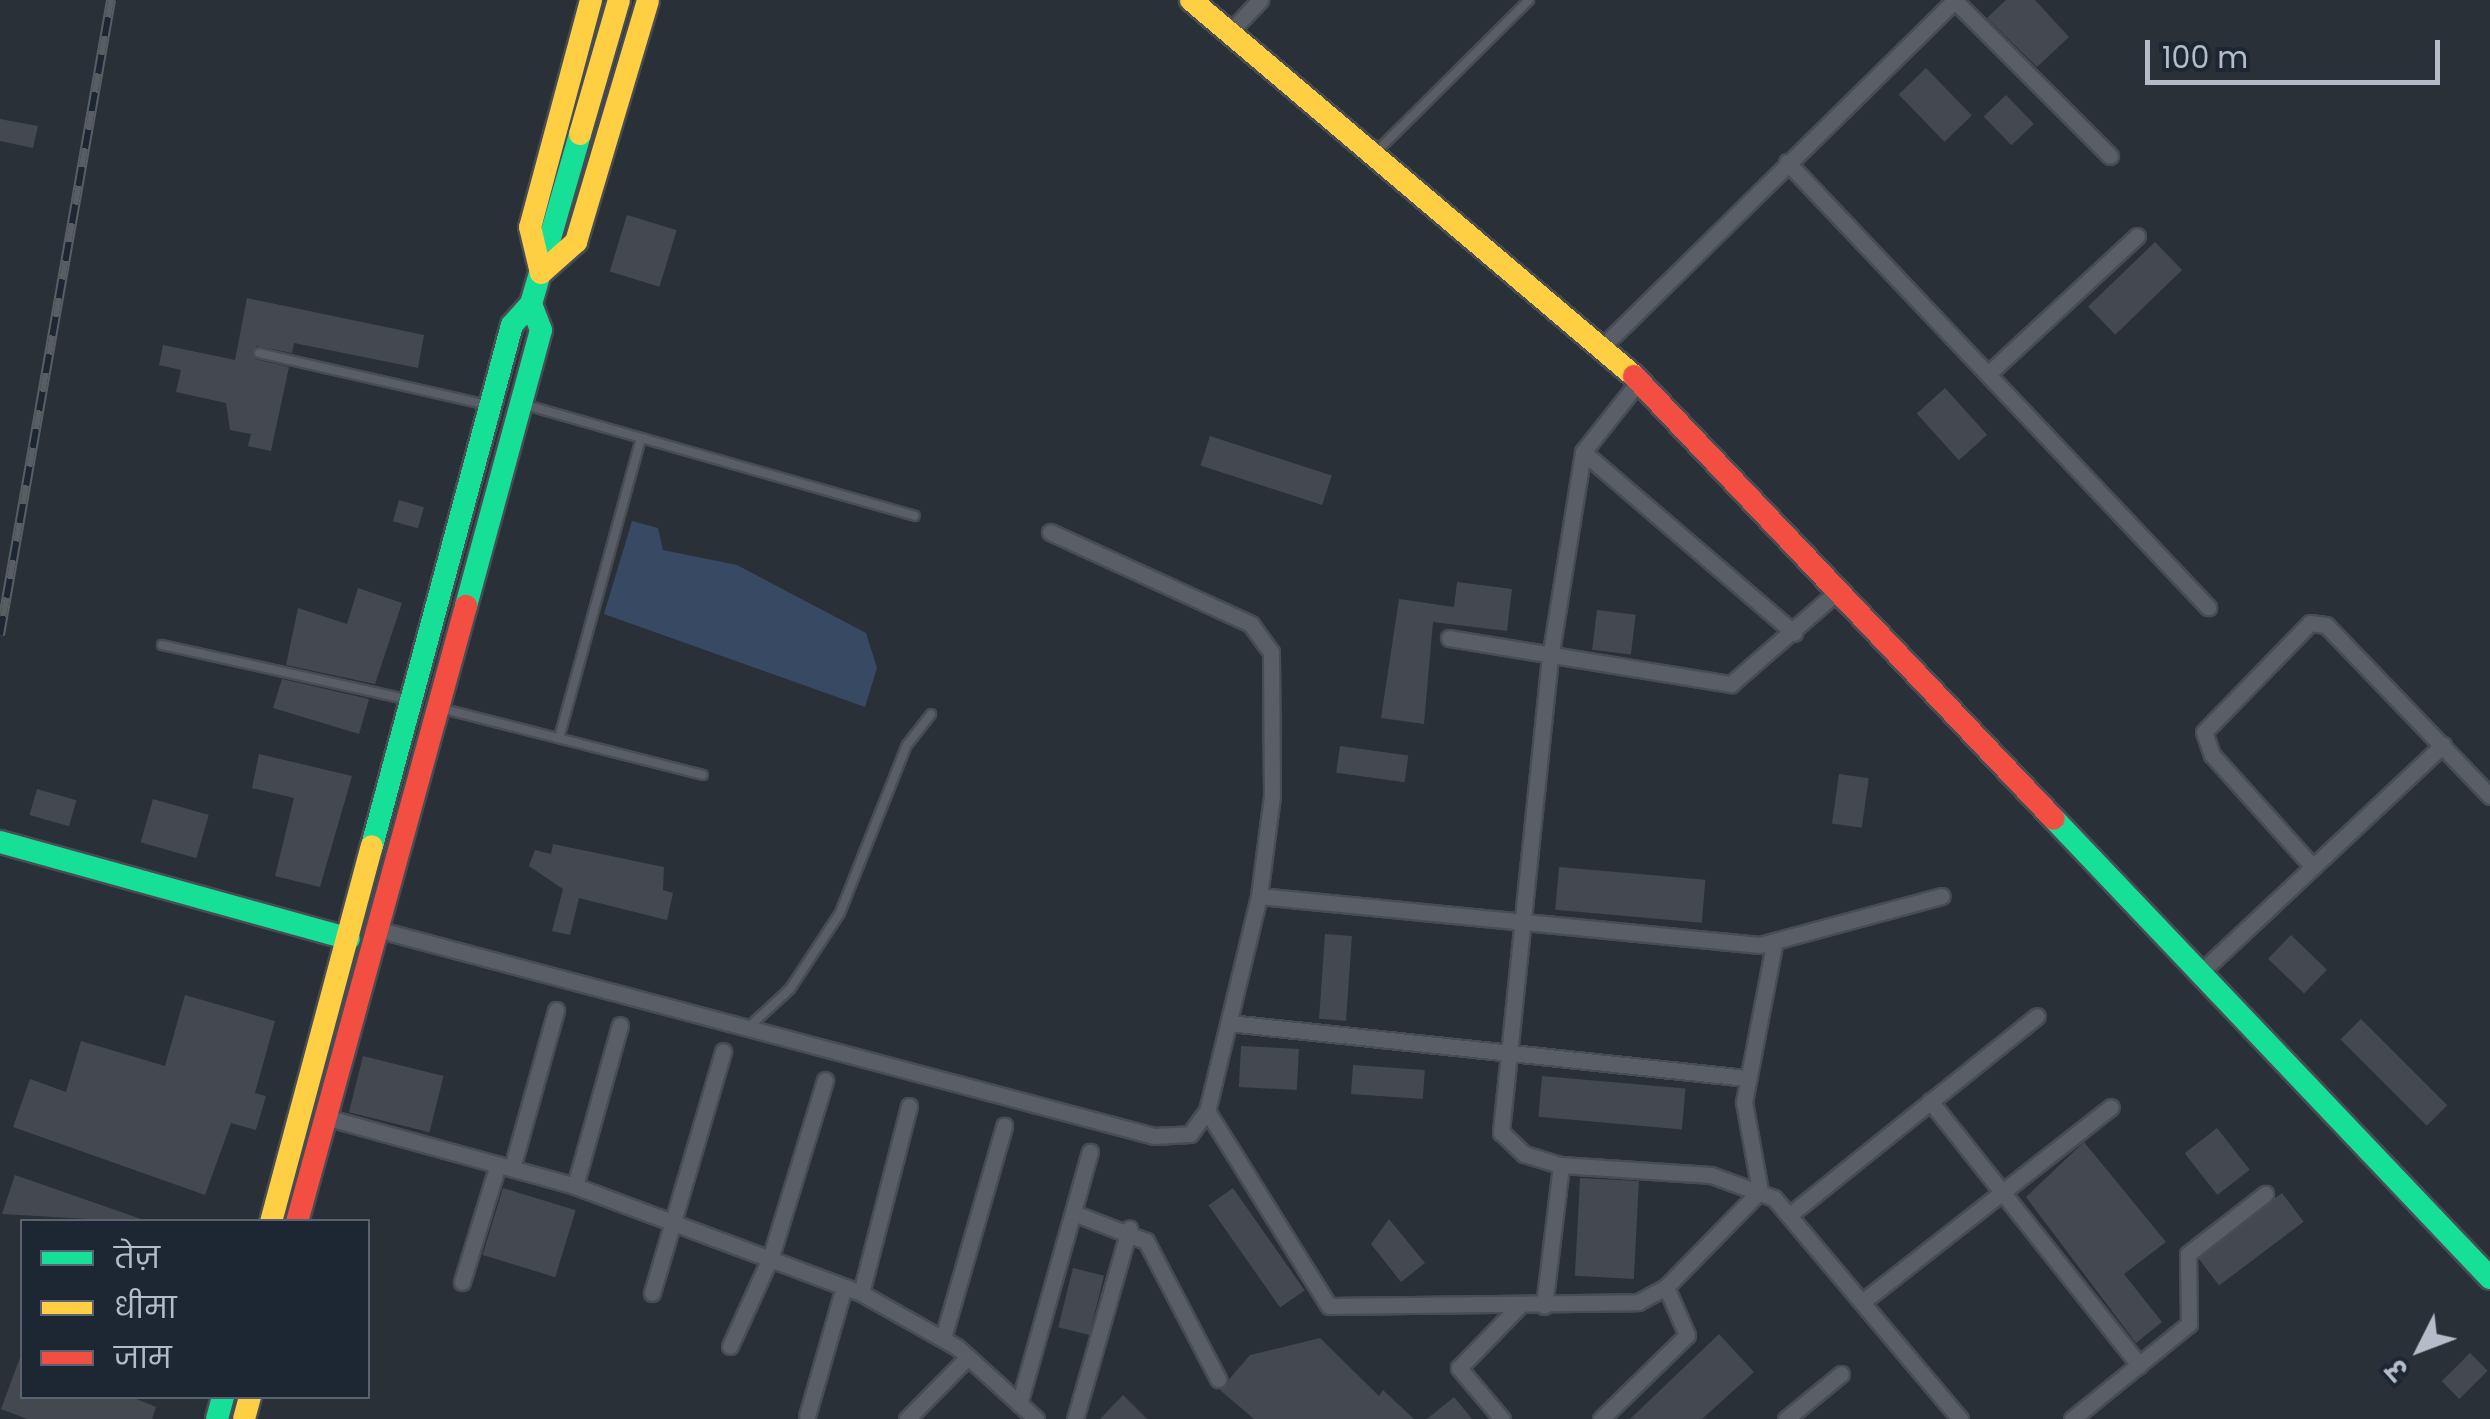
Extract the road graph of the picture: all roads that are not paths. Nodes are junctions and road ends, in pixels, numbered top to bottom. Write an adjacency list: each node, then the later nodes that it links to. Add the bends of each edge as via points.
1 (591, 0): 13 (main road, via 530,227)
2 (619, 0): 13 (main road)
3 (648, 0): 13 (main road, via 576,242)
4 (1190, 0): 8 (main road)
5 (1260, 0): 8 (street)
6 (1529, 0): 10 (lane)
7 (1955, 0): 9 (street); 11 (street)
8 (1228, 34): 10 (main road)
9 (2110, 156)
10 (1370, 157): 15 (main road)
11 (1787, 162): 15 (street); 17 (street)
12 (2138, 236): 17 (street)
13 (540, 273): 14 (main road)
14 (531, 304): 19 (main road, via 541,330); 20 (main road, via 512,325)
15 (1604, 344): 18 (main road)
16 (259, 353): 20 (lane)
17 (1988, 374): 26 (street)
18 (1638, 381): 22 (street); 25 (main road)
19 (520, 404): 21 (lane); 32 (main road)
20 (491, 405): 31 (main road)
21 (641, 438): 23 (lane); 34 (lane)
22 (1583, 452): 27 (street); 30 (street)
23 (914, 516)
24 (1050, 532): 40 (street, via 1264,637 1274,703)
25 (1834, 595): 27 (street); 46 (main road)
26 (2208, 607)
27 (1794, 633): 30 (street, via 1731,684)
28 (1449, 638): 30 (street)
29 (162, 644): 31 (lane)
30 (1550, 656): 42 (street)
31 (412, 701): 32 (lane); 44 (main road)
32 (439, 707): 34 (lane); 43 (main road)
33 (931, 714): 51 (lane, via 908,746 840,912 790,989)
34 (558, 738): 36 (lane)
35 (2442, 744): 37 (street); 39 (street); 39 (street, via 2326,625 2300,630 2213,714 2205,742)
36 (703, 775)
37 (2490, 796)
38 (0, 842): 44 (main road)
39 (2313, 867): 46 (street)
40 (1260, 896): 42 (street); 49 (street)
41 (1942, 896): 45 (street)
42 (1522, 923): 45 (street); 53 (street)
43 (376, 930): 51 (street); 60 (main road)
44 (350, 939): 71 (main road)
45 (1774, 944): 54 (street)
46 (2201, 972): 76 (main road)
47 (556, 1010): 64 (street)
48 (2037, 1016): 56 (street)
49 (1228, 1023): 53 (street); 59 (street)
50 (620, 1025): 65 (street)
51 (751, 1026): 59 (street, via 1154,1136 1190,1134)
52 (722, 1051): 73 (street)
53 (1507, 1060): 54 (street); 63 (street, via 1501,1132 1524,1154)
54 (1746, 1078): 66 (street, via 1744,1118)
55 (825, 1080): 75 (street)
56 (1930, 1101): 67 (street); 69 (street)
57 (908, 1106): 81 (street)
58 (2111, 1107): 67 (street)
59 (1207, 1111): 83 (street, via 1330,1306)
60 (325, 1117): 64 (street); 72 (main road)
61 (1004, 1126): 85 (street)
62 (1090, 1152): 70 (street)
63 (1561, 1165): 66 (street, via 1712,1175); 84 (street)
64 (505, 1166): 65 (street); 77 (street)
65 (575, 1186): 73 (street)
66 (1760, 1192): 69 (street); 79 (street)
67 (2002, 1192): 82 (street); 88 (street)
68 (2265, 1194): 88 (street, via 2188,1254 2195,1315)
69 (1792, 1212): 82 (street)
70 (1076, 1214): 74 (street); 91 (street)
71 (272, 1219)
72 (298, 1219)
73 (678, 1220): 75 (street); 80 (street)
74 (1128, 1229): 90 (street, via 1146,1241); 95 (street)
75 (771, 1256): 78 (street); 86 (street)
76 (2490, 1278)
77 (462, 1282)
78 (844, 1287): 81 (street); 92 (street)
79 (1666, 1287): 84 (street, via 1638,1302); 97 (street, via 1686,1335)
80 (652, 1293)
81 (861, 1293): 85 (street)
82 (1866, 1299): 99 (street)
83 (1519, 1306): 84 (street); 96 (street, via 1460,1368)
84 (1544, 1306)
85 (943, 1338): 87 (street)
86 (730, 1346)
87 (968, 1357): 91 (street); 93 (street)
88 (2139, 1364): 100 (street)
89 (1840, 1374): 98 (street)
90 (1218, 1379)
91 (1019, 1404): 94 (street)
92 (807, 1416)
93 (907, 1419)
94 (1036, 1419)
95 (1076, 1419)
96 (1502, 1419)
97 (1601, 1419)
98 (1786, 1419)
99 (1960, 1419)
100 (2072, 1419)

